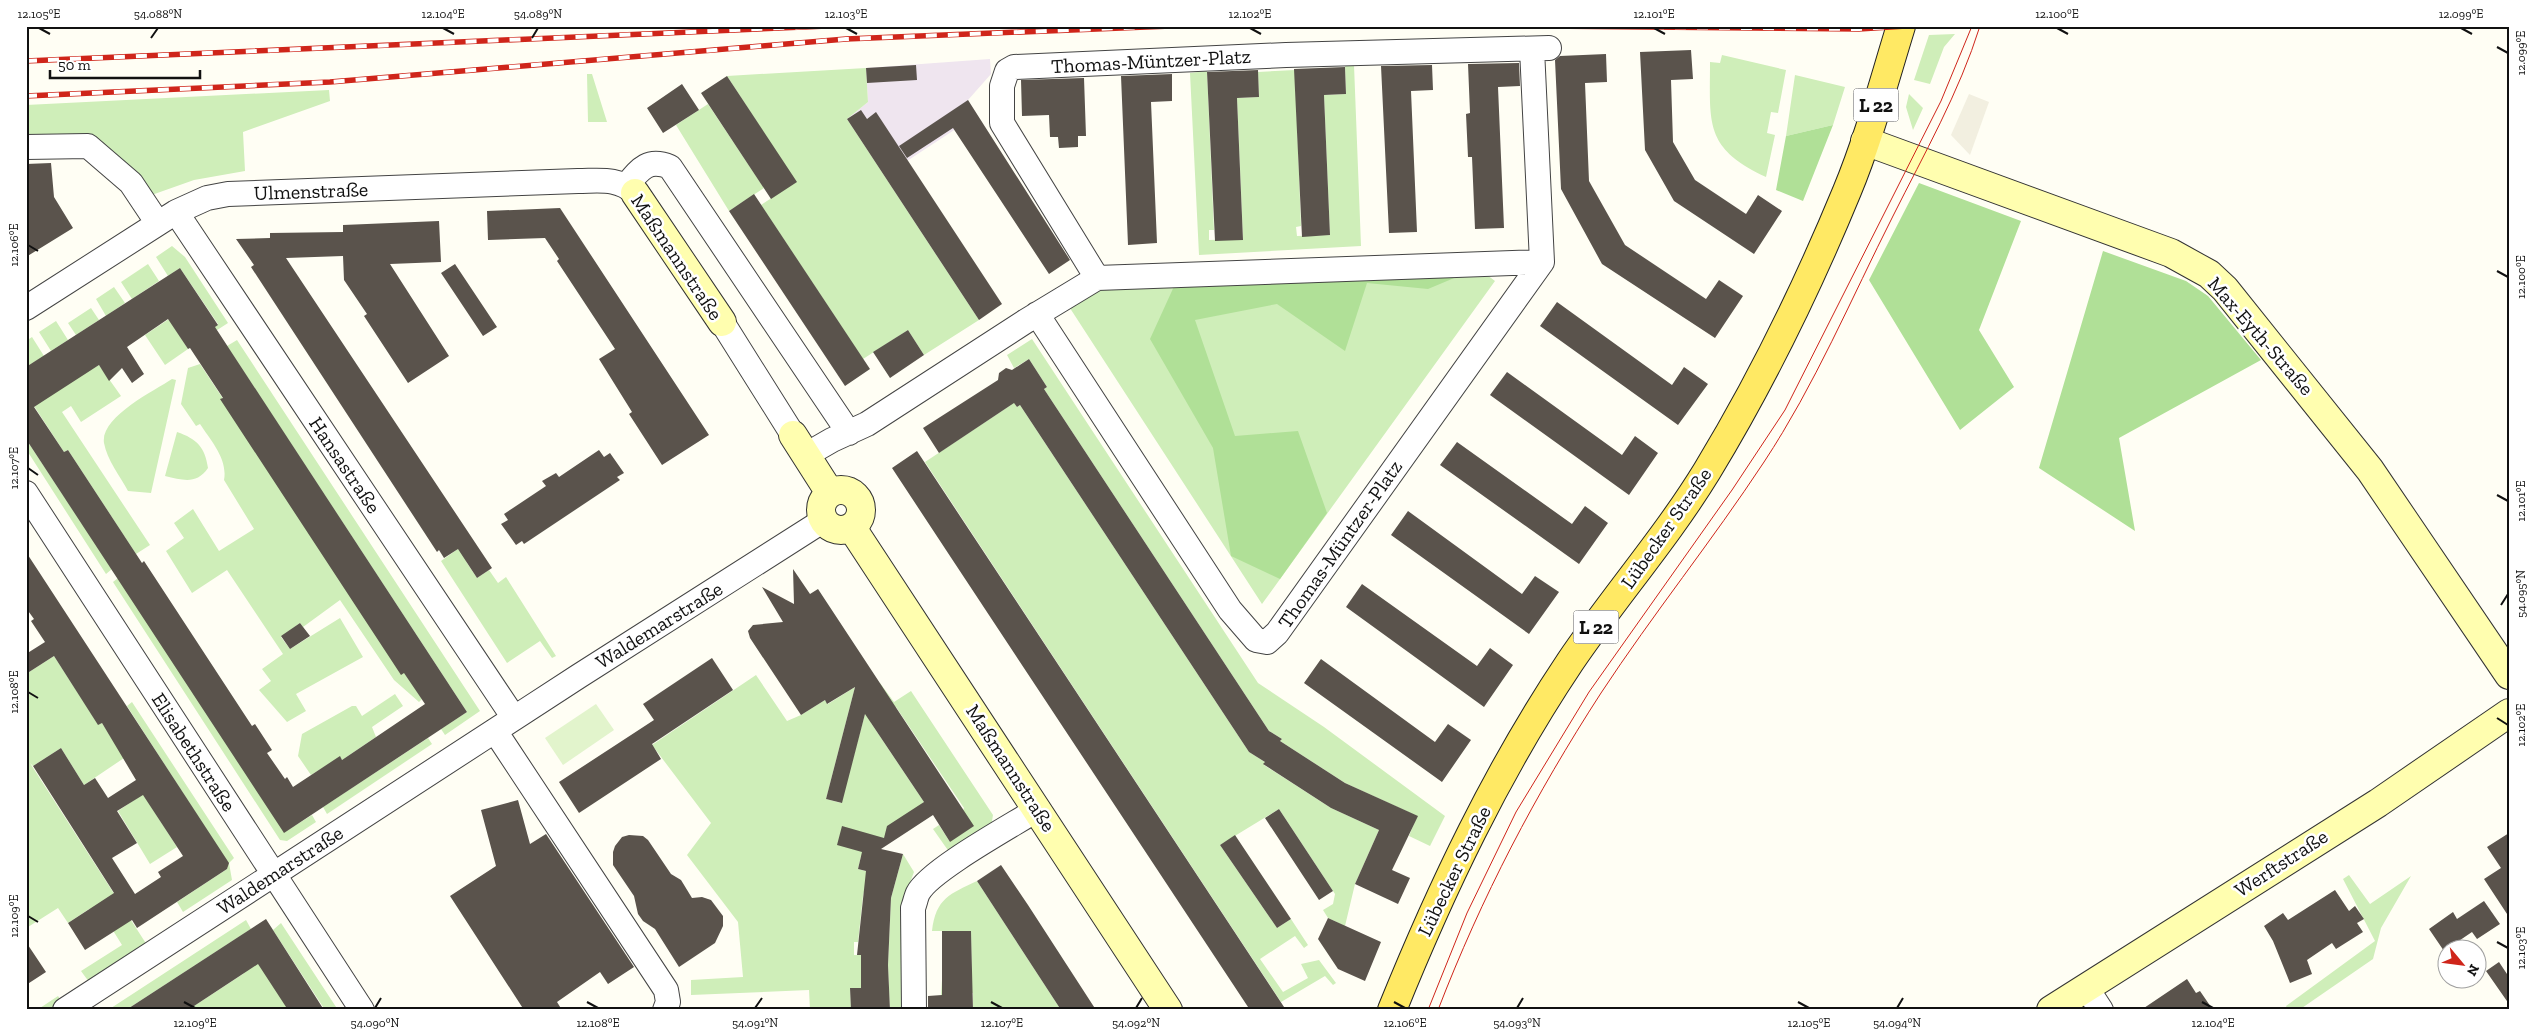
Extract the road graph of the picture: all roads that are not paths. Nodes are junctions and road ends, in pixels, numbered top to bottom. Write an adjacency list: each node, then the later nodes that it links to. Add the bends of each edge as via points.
1 (1901, 26): 2 (main road, Lübecker Straße / L 22)
2 (1865, 141): 17 (street, Max-Eyth-Straße, via 2170,253 2209,274 2226,289 2370,470); 28 (main road, Lübecker Straße / L 22, via 1848,190 1798,303 1749,398 1682,511 1571,661 1496,783 1442,891)
3 (26, 147): 5 (street, Hansastraße, via 88,146)
4 (631, 189): 5 (street, Ulmenstraße, via 613,180 257,192 207,198); 10 (street, Maßmannstraße); 11 (street, Maßmannstraße, via 645,166 659,162 670,167)
5 (167, 217): 8 (street, Ulmenstraße); 19 (street, Hansastraße)
6 (1542, 262): 7 (street); 7 (street, Thomas-Müntzer-Platz, via 1541,48 1286,54 1014,67 1007,71 1002,86 1002,123); 9 (street, Thomas-Müntzer-Platz, via 1277,633 1267,642 1256,640 1230,610)
7 (1098, 278): 9 (street)
8 (26, 308)
9 (1037, 314): 11 (street)
10 (722, 322): 12 (street, Maßmannstraße)
11 (849, 433): 12 (street)
12 (800, 445): 14 (street, Maßmannstraße)
13 (26, 493): 21 (street, Elisabethstraße)
14 (830, 493): 15 (street, via 821,508); 16 (street, via 850,493 860,503 860,517)
15 (824, 520): 16 (street, via 834,530); 19 (street, Waldemarstraße)
16 (852, 528): 20 (street, Maßmannstraße)
17 (2509, 675)
18 (2509, 713): 22 (street, Werftstraße, via 2378,803)
19 (504, 725): 21 (street, Waldemarstraße); 23 (street)
20 (1038, 809): 26 (street, via 945,869 918,893 913,908); 27 (street, Maßmannstraße)
21 (274, 874): 24 (street, Waldemarstraße); 25 (street, Elisabethstraße)
22 (2086, 987): 29 (street, Werftstraße); 30 (street)
23 (665, 1000)
24 (65, 1010)
25 (362, 1010)
26 (914, 1010)
27 (1168, 1010)
28 (1392, 1010)
29 (2051, 1010)
30 (2101, 1010)

